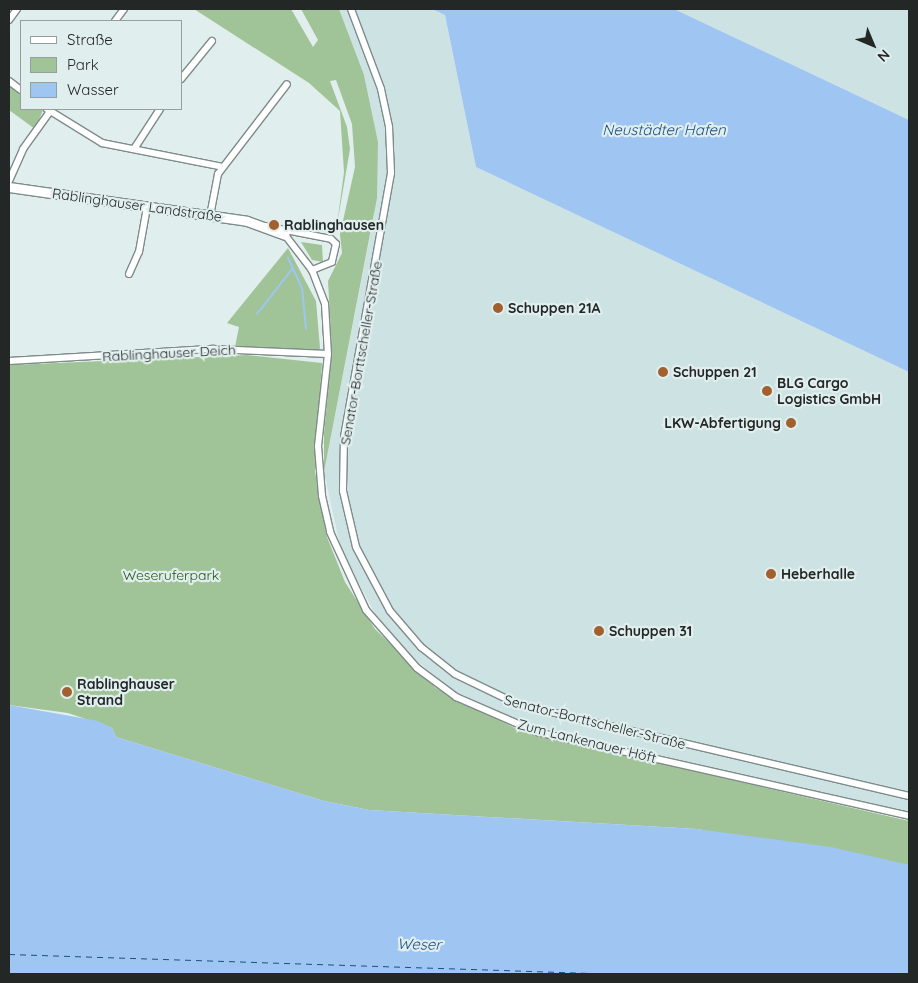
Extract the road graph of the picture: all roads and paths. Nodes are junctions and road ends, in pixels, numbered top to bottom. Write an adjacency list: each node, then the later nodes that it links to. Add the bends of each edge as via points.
1 (16, 9): 4 (street)
2 (124, 9): 5 (street)
3 (351, 9): 25 (street, Senator-Borttscheller-Straße, via 381,89 389,127 391,173 344,437 343,491 356,548 390,611 421,647 455,674 517,704)
4 (9, 20)
5 (116, 20)
6 (212, 41): 7 (street)
7 (182, 78)
8 (9, 82): 10 (street)
9 (287, 84): 14 (street)
10 (20, 89)
11 (49, 110): 13 (street, via 88,137); 15 (street, via 23,149)
12 (159, 110): 13 (street)
13 (134, 149): 14 (street)
14 (223, 167): 18 (street)
15 (9, 181)
16 (9, 187): 17 (street, Rablinghauser Landstraße)
17 (147, 207): 18 (street, Rablinghauser Landstraße); 22 (street, via 139,252)
18 (210, 216): 19 (street, Rablinghauser Landstraße)
19 (266, 226): 20 (street, Rablinghauser Landstraße); 21 (street, Rablinghauser Landstraße, via 331,239 336,244 332,262)
20 (285, 236): 21 (street, Zum Lankenauer Höft)
21 (312, 270): 23 (street, Zum Lankenauer Höft, via 325,304)
22 (129, 274)
23 (328, 354): 24 (street, Rablinghauser Deich, via 214,349); 26 (street, Zum Lankenauer Höft, via 318,446 322,496 330,532 366,610 392,644 436,684 494,717 537,732)
24 (9, 361)
25 (909, 796)
26 (909, 816)

